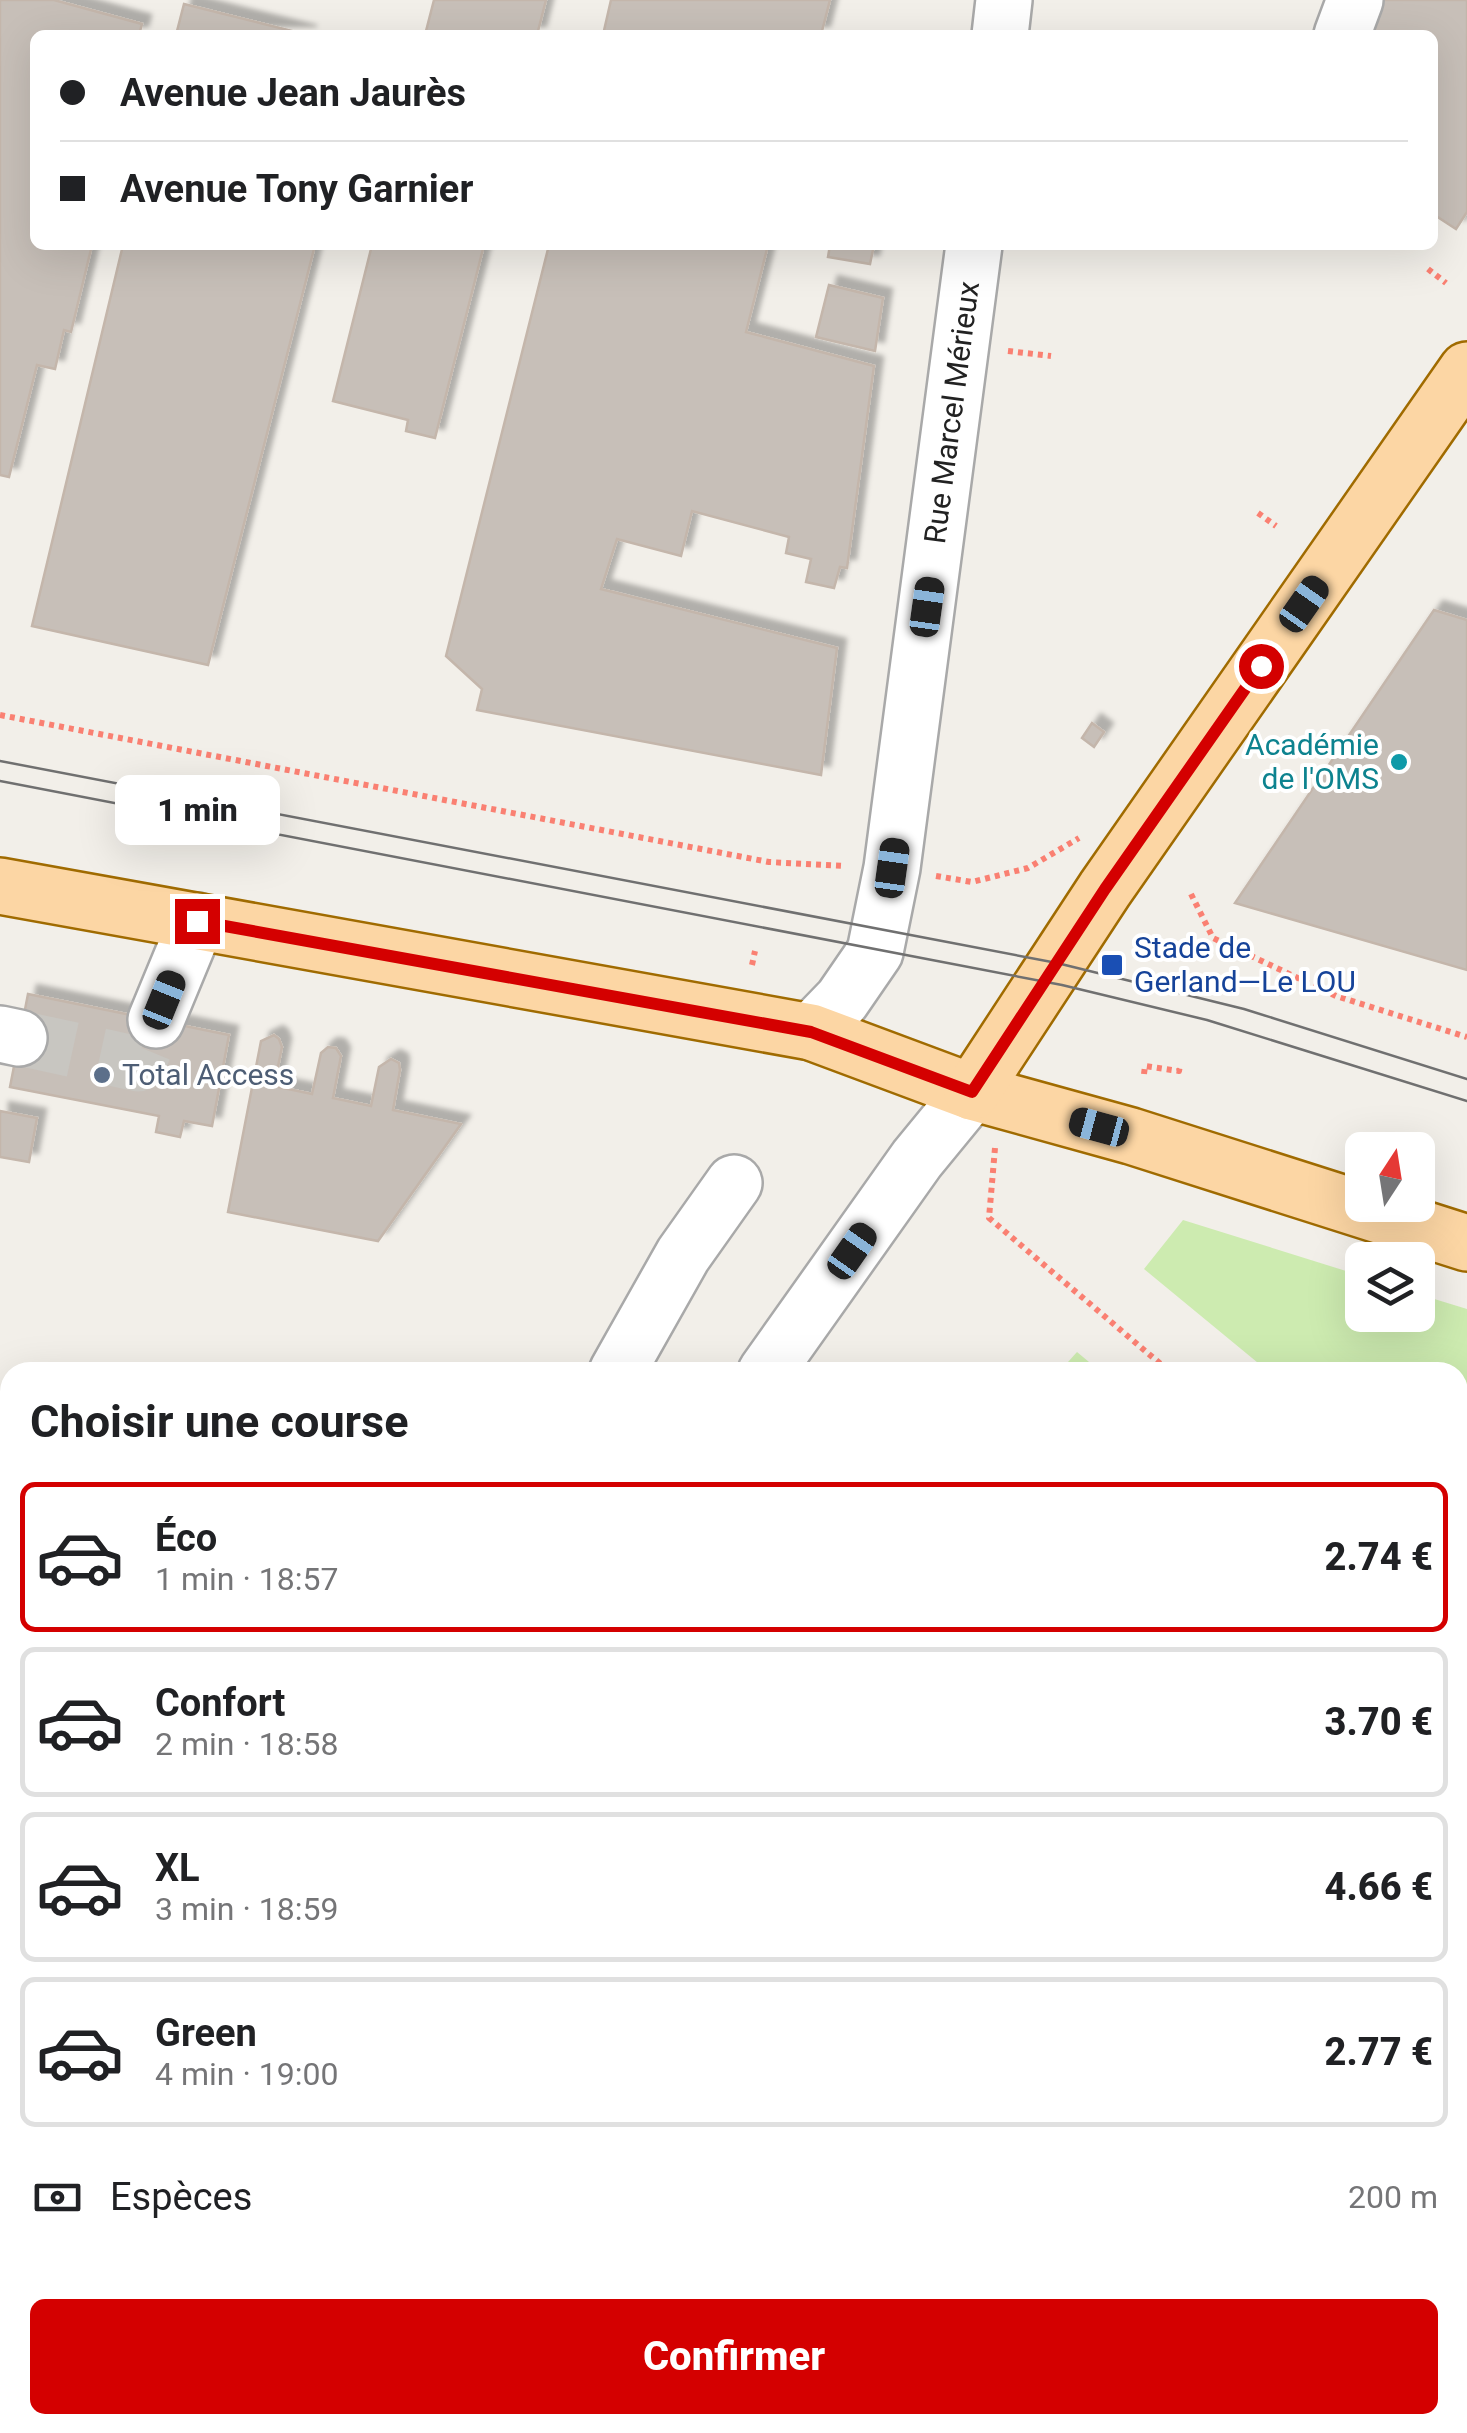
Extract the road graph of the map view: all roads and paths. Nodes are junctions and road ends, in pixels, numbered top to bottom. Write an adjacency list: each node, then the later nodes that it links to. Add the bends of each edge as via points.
1 (1004, 0): 3 (street)
2 (1355, 0): 4 (street)
3 (1001, 30)
4 (1344, 30)
5 (973, 250): 13 (street, Rue Marcel Mérieux)
6 (1428, 269): 7 (path)
7 (1446, 283)
8 (1467, 370): 24 (main road, via 1105,889)
9 (1258, 513): 10 (path)
10 (1276, 526)
11 (0, 714): 13 (path, via 769,862)
12 (1086, 837): 13 (path, via 1028,868 972,882)
13 (892, 868): 20 (street, Rue Marcel Mérieux, via 875,952)
14 (0, 886): 16 (main road)
15 (1192, 894): 21 (path, via 1213,938 1336,996)
16 (197, 921): 19 (street); 20 (main road)
17 (755, 951): 18 (path)
18 (752, 965)
19 (156, 1020)
20 (811, 1032): 24 (main road)
21 (1467, 1037)
22 (1180, 1065): 23 (path, via 1179,1071 1145,1066)
23 (1144, 1074)
24 (972, 1092): 27 (main road); 29 (street)
25 (996, 1142): 30 (path, via 988,1218)
26 (734, 1184): 28 (street, via 683,1255)
27 (1467, 1243)
28 (622, 1362)
29 (773, 1362)
30 (1158, 1362)

